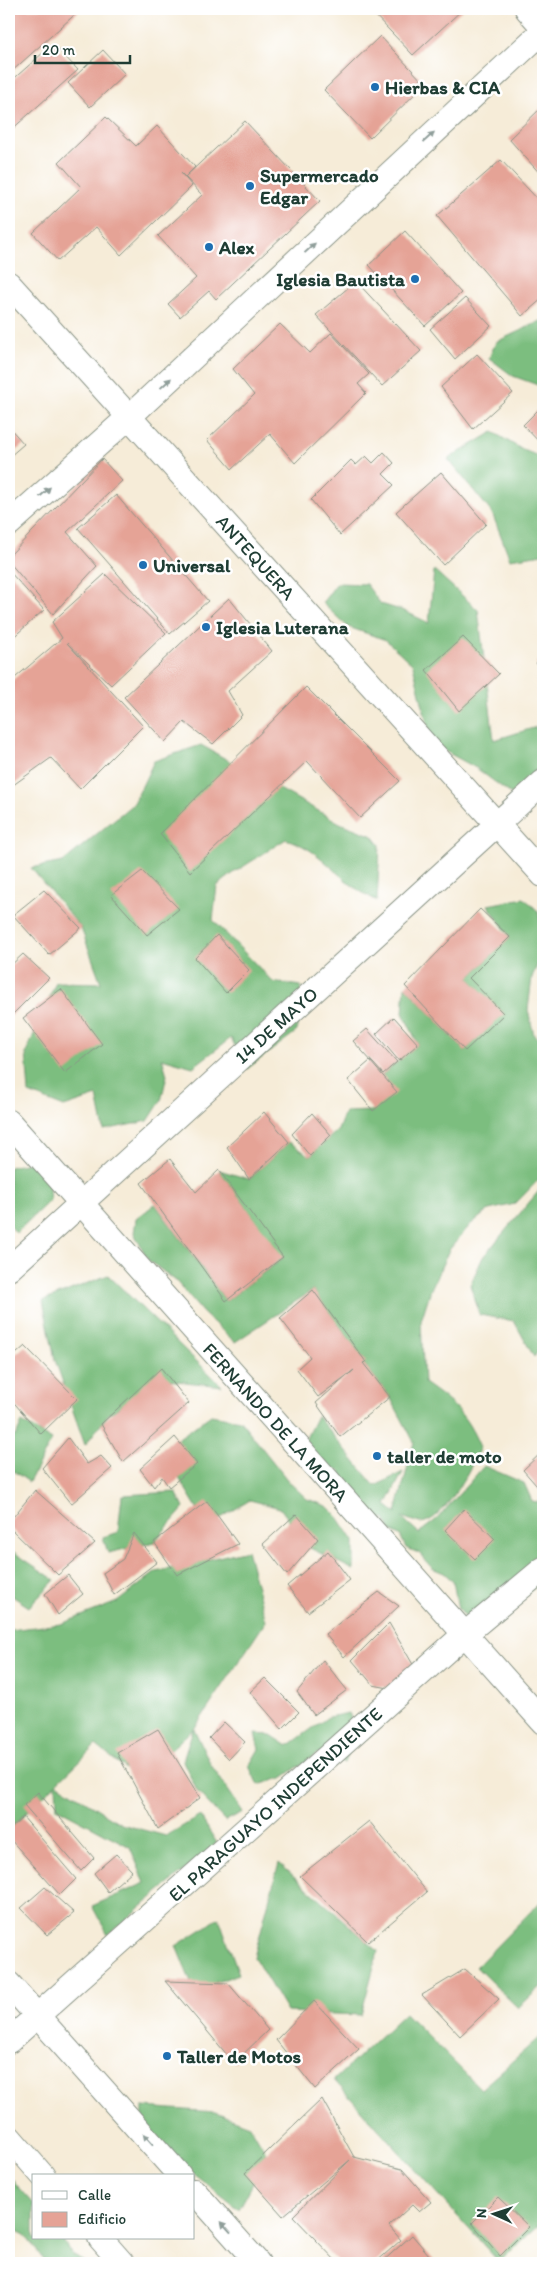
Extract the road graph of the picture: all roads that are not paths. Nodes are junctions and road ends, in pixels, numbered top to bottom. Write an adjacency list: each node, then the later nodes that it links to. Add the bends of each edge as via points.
1 (527, 9): 2 (street)
2 (543, 27)
3 (543, 31): 5 (street, one-way to 3)
4 (9, 284): 5 (street, ANTEQUERA)
5 (129, 417): 6 (street, one-way to 5); 8 (street, ANTEQUERA)
6 (9, 524)
7 (543, 782): 8 (street, 14 DE MAYO)
8 (497, 824): 9 (street, ANTEQUERA); 11 (street, 14 DE MAYO)
9 (543, 875)
10 (9, 1122): 11 (street, FERNANDO DE LA MORA)
11 (81, 1203): 12 (street, 14 DE MAYO); 14 (street, FERNANDO DE LA MORA)
12 (9, 1269)
13 (543, 1569): 14 (street, EL PARAGUAYO INDEPENDIENTE)
14 (465, 1634): 15 (street, FERNANDO DE LA MORA); 17 (street, EL PARAGUAYO INDEPENDIENTE)
15 (543, 1722)
16 (9, 1984): 17 (street)
17 (38, 2016): 18 (street, EL PARAGUAYO INDEPENDIENTE); 21 (street, one-way to 17)
18 (9, 2041)
19 (9, 2137): 20 (street)
20 (41, 2174)
21 (178, 2174)
22 (195, 2192): 25 (street, one-way to 22)
23 (102, 2240): 24 (street)
24 (122, 2263)
25 (258, 2263)

